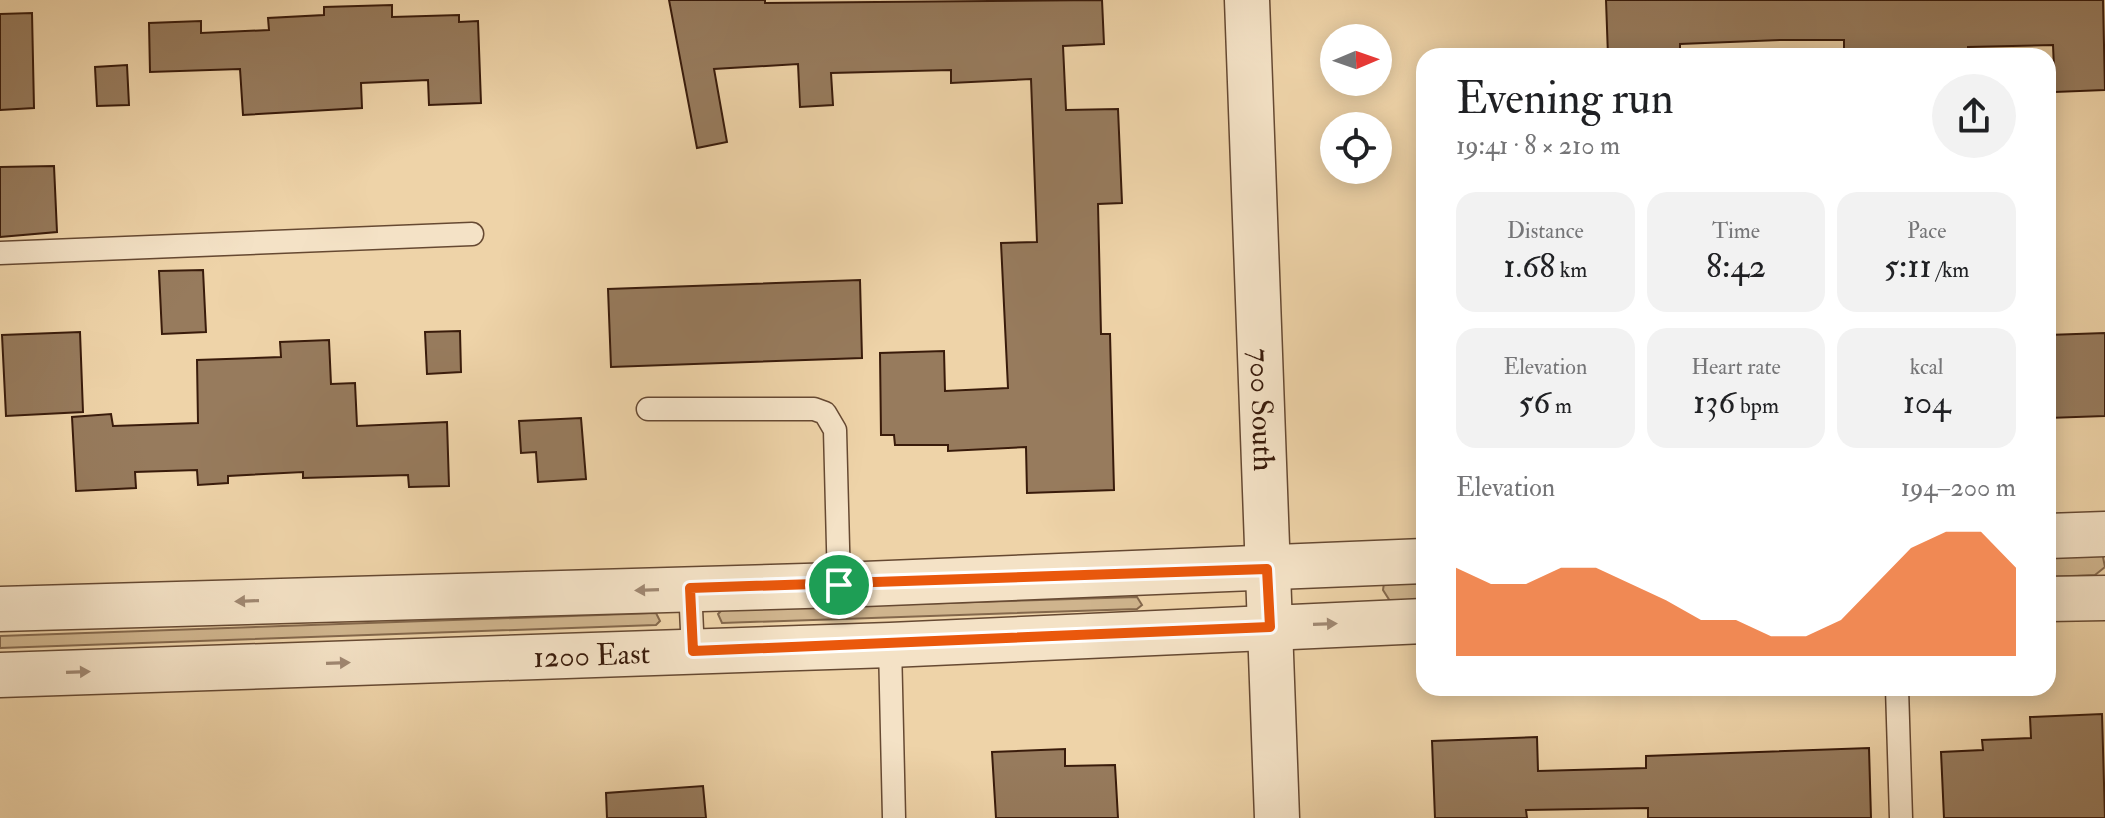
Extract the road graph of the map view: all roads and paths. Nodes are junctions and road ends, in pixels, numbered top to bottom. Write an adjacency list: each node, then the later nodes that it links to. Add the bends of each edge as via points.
1 (1247, 0): 8 (street, 700 South)
2 (472, 234): 3 (lane)
3 (0, 253)
4 (648, 409): 9 (lane, via 825,413 835,430)
5 (2105, 534): 6 (street)
6 (2056, 536)
7 (1416, 561): 8 (street)
8 (1267, 569): 9 (street); 15 (street, 700 South)
9 (839, 585): 10 (street)
10 (690, 588): 13 (street, one-way to 13); 17 (lane)
11 (2105, 598): 12 (street)
12 (2056, 599)
13 (0, 609)
14 (1416, 621): 15 (street, 1200 East, one-way to 14)
15 (1270, 627): 16 (street, 1200 East); 21 (street, 700 South)
16 (890, 645): 17 (street, 1200 East); 20 (lane)
17 (693, 651): 18 (street, 1200 East, one-way to 17)
18 (0, 675)
19 (1897, 696): 22 (lane)
20 (894, 818)
21 (1277, 818)
22 (1901, 818)

